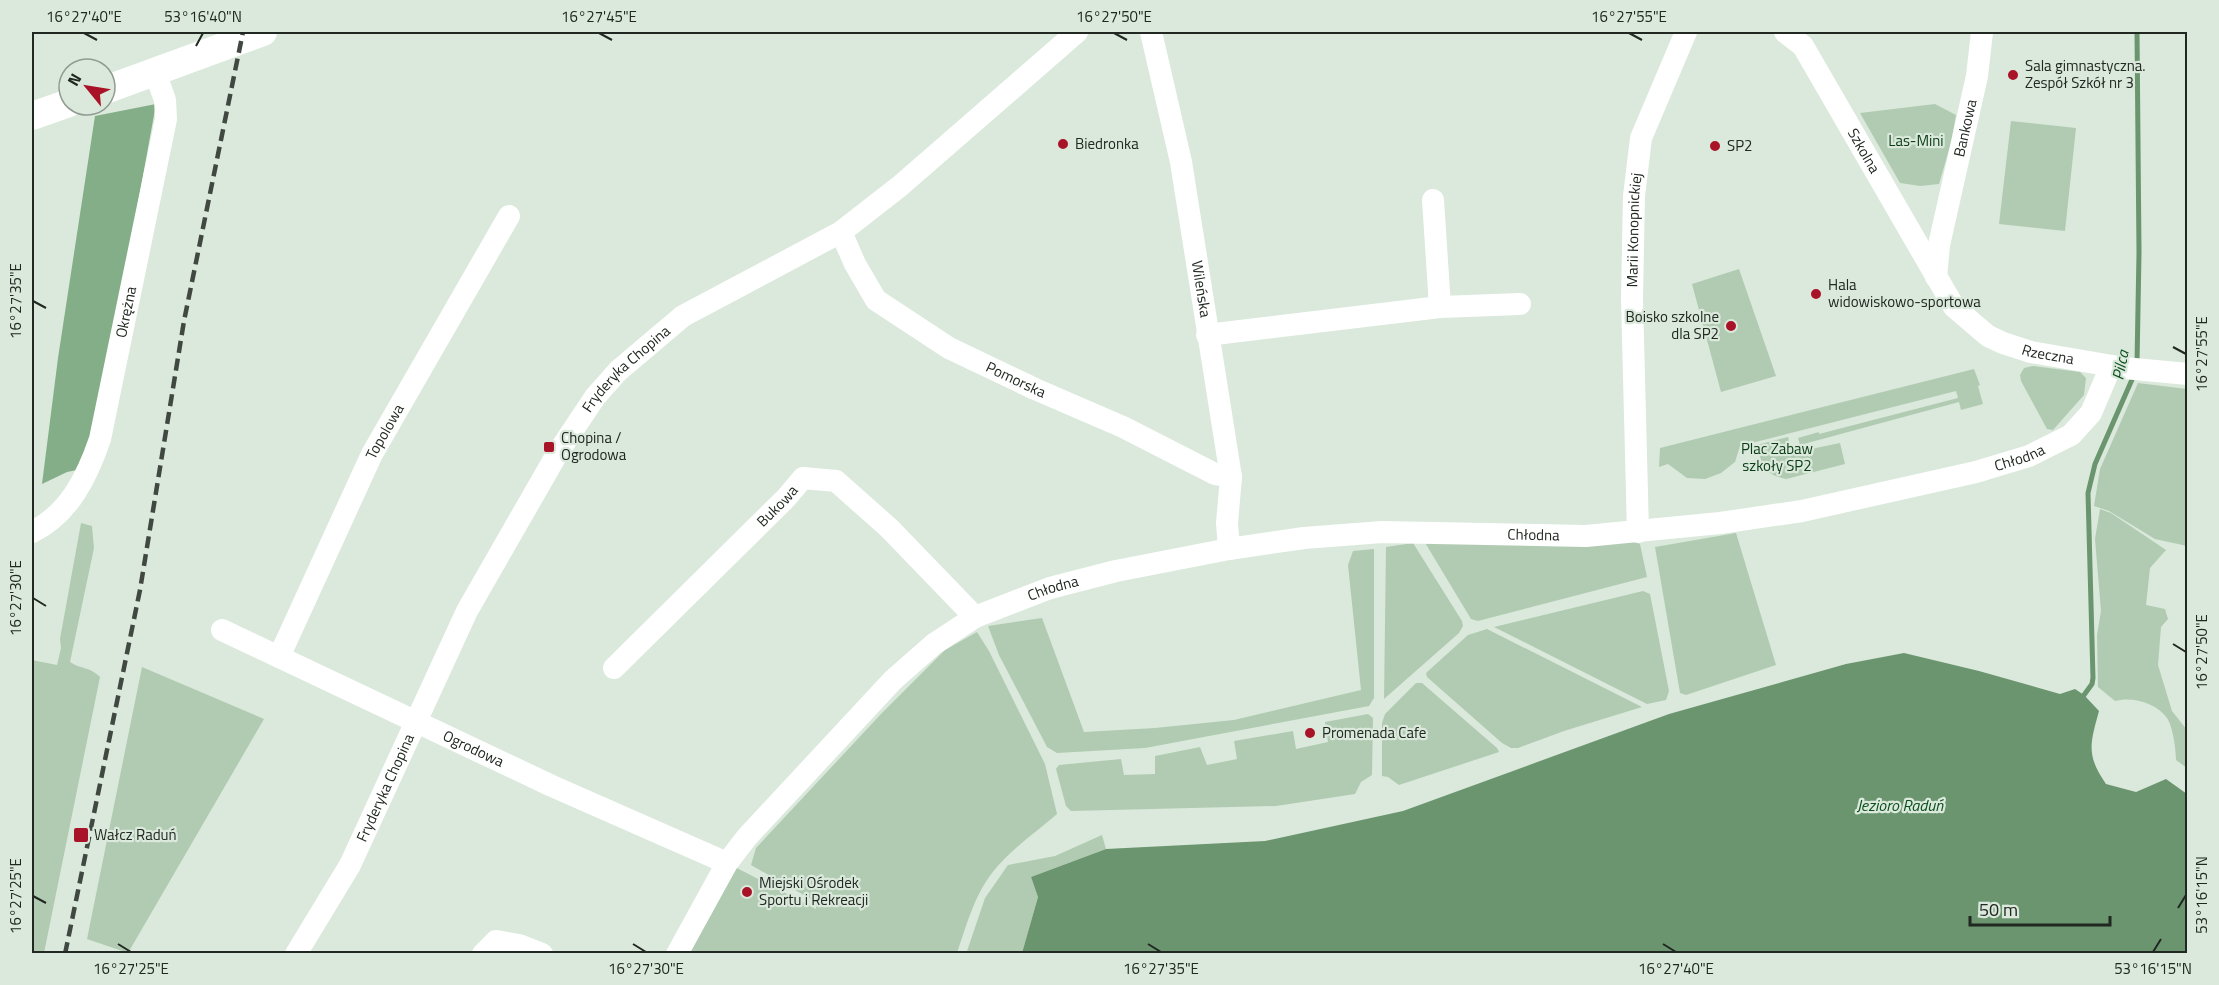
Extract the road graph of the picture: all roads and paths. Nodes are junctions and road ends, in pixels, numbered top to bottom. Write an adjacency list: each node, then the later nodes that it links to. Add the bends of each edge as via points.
1 (264, 32): 7 (street)
2 (1077, 32): 15 (street, Fryderyka Chopina, via 900,186)
3 (1151, 32): 19 (street, Wileńska, via 1181,162)
4 (1686, 32): 24 (street, Marii Konopnickiej, via 1641,138 1634,196 1632,300)
5 (1785, 32): 14 (street, Szkolna, via 1803,46)
6 (1982, 32): 13 (street, Bankowa, via 1977,76)
7 (155, 72): 8 (street); 23 (street, Okrężna, via 165,100 166,119 100,440 75,494 44,526)
8 (117, 86)
9 (57, 107): 10 (street)
10 (32, 116)
11 (1433, 200): 18 (street)
12 (509, 216): 28 (street, Topolowa, via 372,454)
13 (1943, 224): 14 (street, via 1938,235 1926,240); 16 (street, Bankowa)
14 (1907, 228): 16 (street, Szkolna)
15 (841, 232): 22 (street, Pomorska, via 876,300 949,348 1123,427 1215,474); 30 (street, Fryderyka Chopina, via 683,316 618,371 557,454 488,574)
16 (1936, 277): 20 (street, Rzeczna, via 1954,307 1988,336 2031,352)
17 (1520, 304): 18 (street)
18 (1440, 307): 19 (street)
19 (1207, 335): 22 (street, Wileńska)
20 (2127, 368): 21 (street, Rzeczna); 24 (street, Chłodna, via 2071,435 2029,456 1976,472 1802,511)
21 (2187, 374)
22 (1232, 477): 25 (street, Wileńska, via 1227,523)
23 (32, 531)
24 (1638, 532): 25 (street, Chłodna, via 1586,536 1382,532)
25 (1229, 549): 26 (street, Chłodna, via 1050,588)
26 (975, 617): 29 (street, Bukowa, via 889,528 836,481 803,478); 31 (street, Chłodna, via 934,644 893,680)
27 (222, 630): 28 (street, Ogrodowa)
28 (279, 657): 30 (street, Ogrodowa)
29 (614, 668)
30 (417, 722): 31 (street, Ogrodowa); 32 (street, Fryderyka Chopina, via 350,865)
31 (727, 863): 35 (street, Chłodna)
32 (296, 954)
33 (483, 954): 34 (street, via 496,941)
34 (542, 954)
35 (677, 954)

